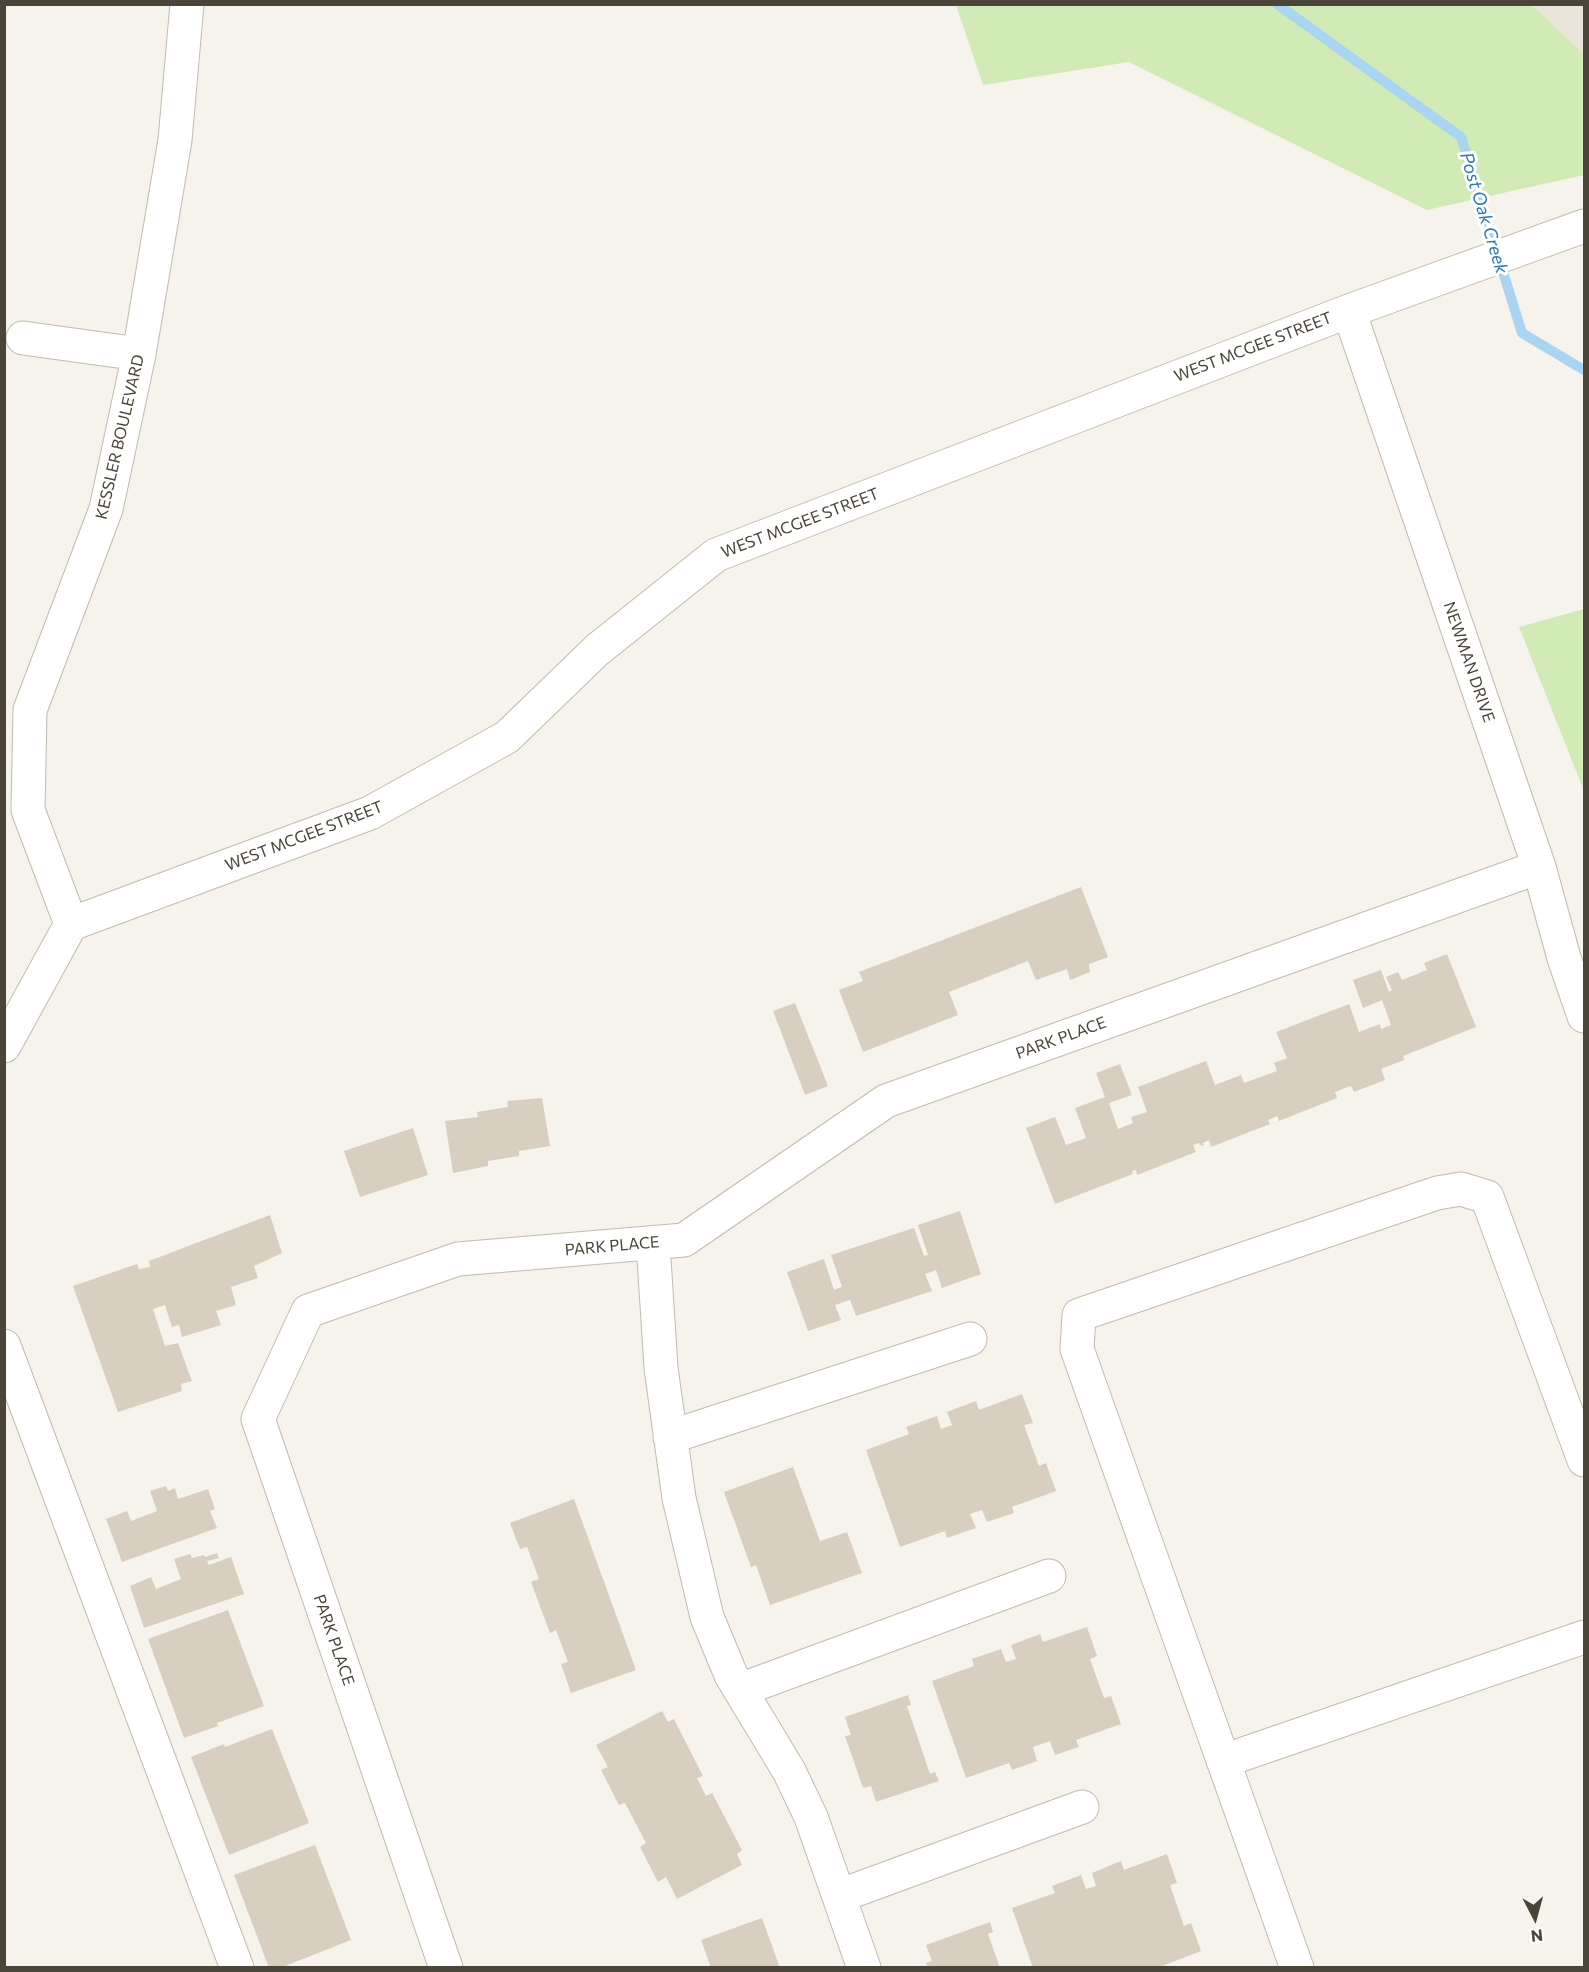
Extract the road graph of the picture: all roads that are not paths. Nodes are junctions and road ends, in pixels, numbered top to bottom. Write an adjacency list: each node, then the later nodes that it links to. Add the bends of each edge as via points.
1 (187, 4): 5 (street, KESSLER BOULEVARD, via 175,141)
2 (1584, 226): 3 (street, WEST MCGEE STREET)
3 (1349, 310): 6 (street, NEWMAN DRIVE); 7 (street, WEST MCGEE STREET, via 716,555 597,650 507,737 370,813)
4 (23, 338): 5 (street)
5 (139, 354): 7 (street, KESSLER BOULEVARD, via 106,509 30,710 28,810)
6 (1539, 867): 8 (street, NEWMAN DRIVE); 10 (street, PARK PLACE, via 886,1101 684,1240)
7 (71, 924): 9 (street)
8 (1584, 1016)
9 (4, 1046)
10 (653, 1243): 13 (street); 22 (street, PARK PLACE, via 458,1259 308,1311 258,1419)
11 (970, 1339): 13 (street)
12 (4, 1346): 21 (street)
13 (670, 1437): 17 (street, via 679,1498 706,1617)
14 (1584, 1460): 18 (street, via 1487,1197 1461,1189 1437,1193 1079,1315 1077,1349)
15 (1049, 1576): 17 (street)
16 (1584, 1637): 18 (street)
17 (740, 1690): 20 (street, via 789,1771 811,1817)
18 (1223, 1761): 24 (street)
19 (1082, 1807): 20 (street)
20 (839, 1896): 23 (street)
21 (237, 1968)
22 (446, 1968)
23 (864, 1968)
24 (1297, 1968)

